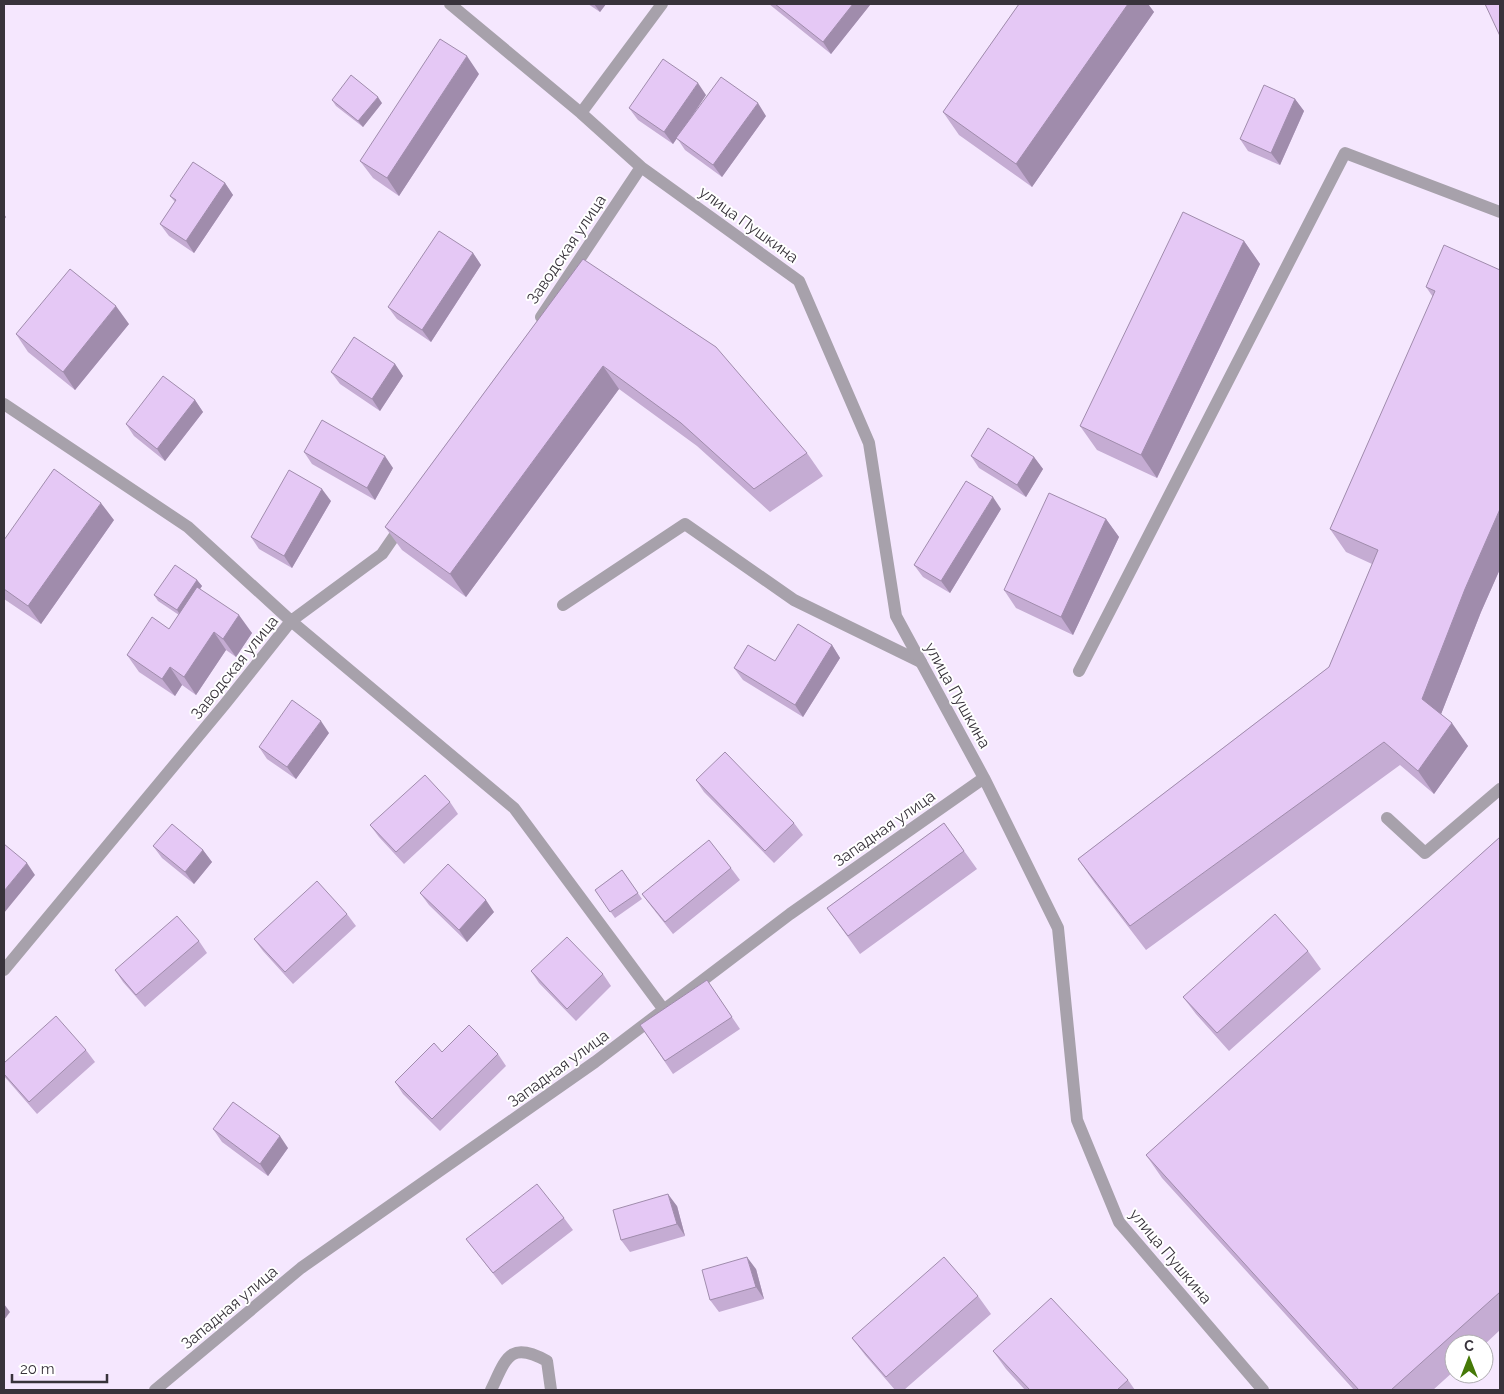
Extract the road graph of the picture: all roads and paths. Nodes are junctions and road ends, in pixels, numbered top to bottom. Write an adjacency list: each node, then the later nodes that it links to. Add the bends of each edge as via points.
1 (450, 4): 3 (street, улица Пушкина)
2 (662, 4): 3 (street)
3 (581, 113): 4 (street, улица Пушкина)
4 (642, 167): 6 (street, Заводская улица); 11 (street, улица Пушкина, via 799,281 869,443 896,616)
5 (1500, 212): 12 (street, via 1345,153)
6 (531, 331)
7 (4, 404): 10 (street, via 188,527)
8 (410, 513): 10 (street, Заводская улица, via 382,554)
9 (563, 605): 11 (street, via 685,524 794,600)
10 (291, 621): 16 (street, Заводская улица); 17 (street, via 514,808)
11 (921, 662): 13 (street, улица Пушкина)
12 (1079, 671)
13 (984, 778): 17 (street, Западная улица, via 790,914); 21 (street, улица Пушкина, via 1058,928 1077,1120 1118,1222)
14 (1500, 789): 15 (street, via 1425,853)
15 (1387, 818)
16 (4, 970)
17 (664, 1010): 18 (street, Западная улица, via 301,1268)
18 (154, 1390)
19 (491, 1390): 20 (street, via 506,1359 516,1353 530,1352 547,1361)
20 (550, 1390)
21 (1263, 1390)

